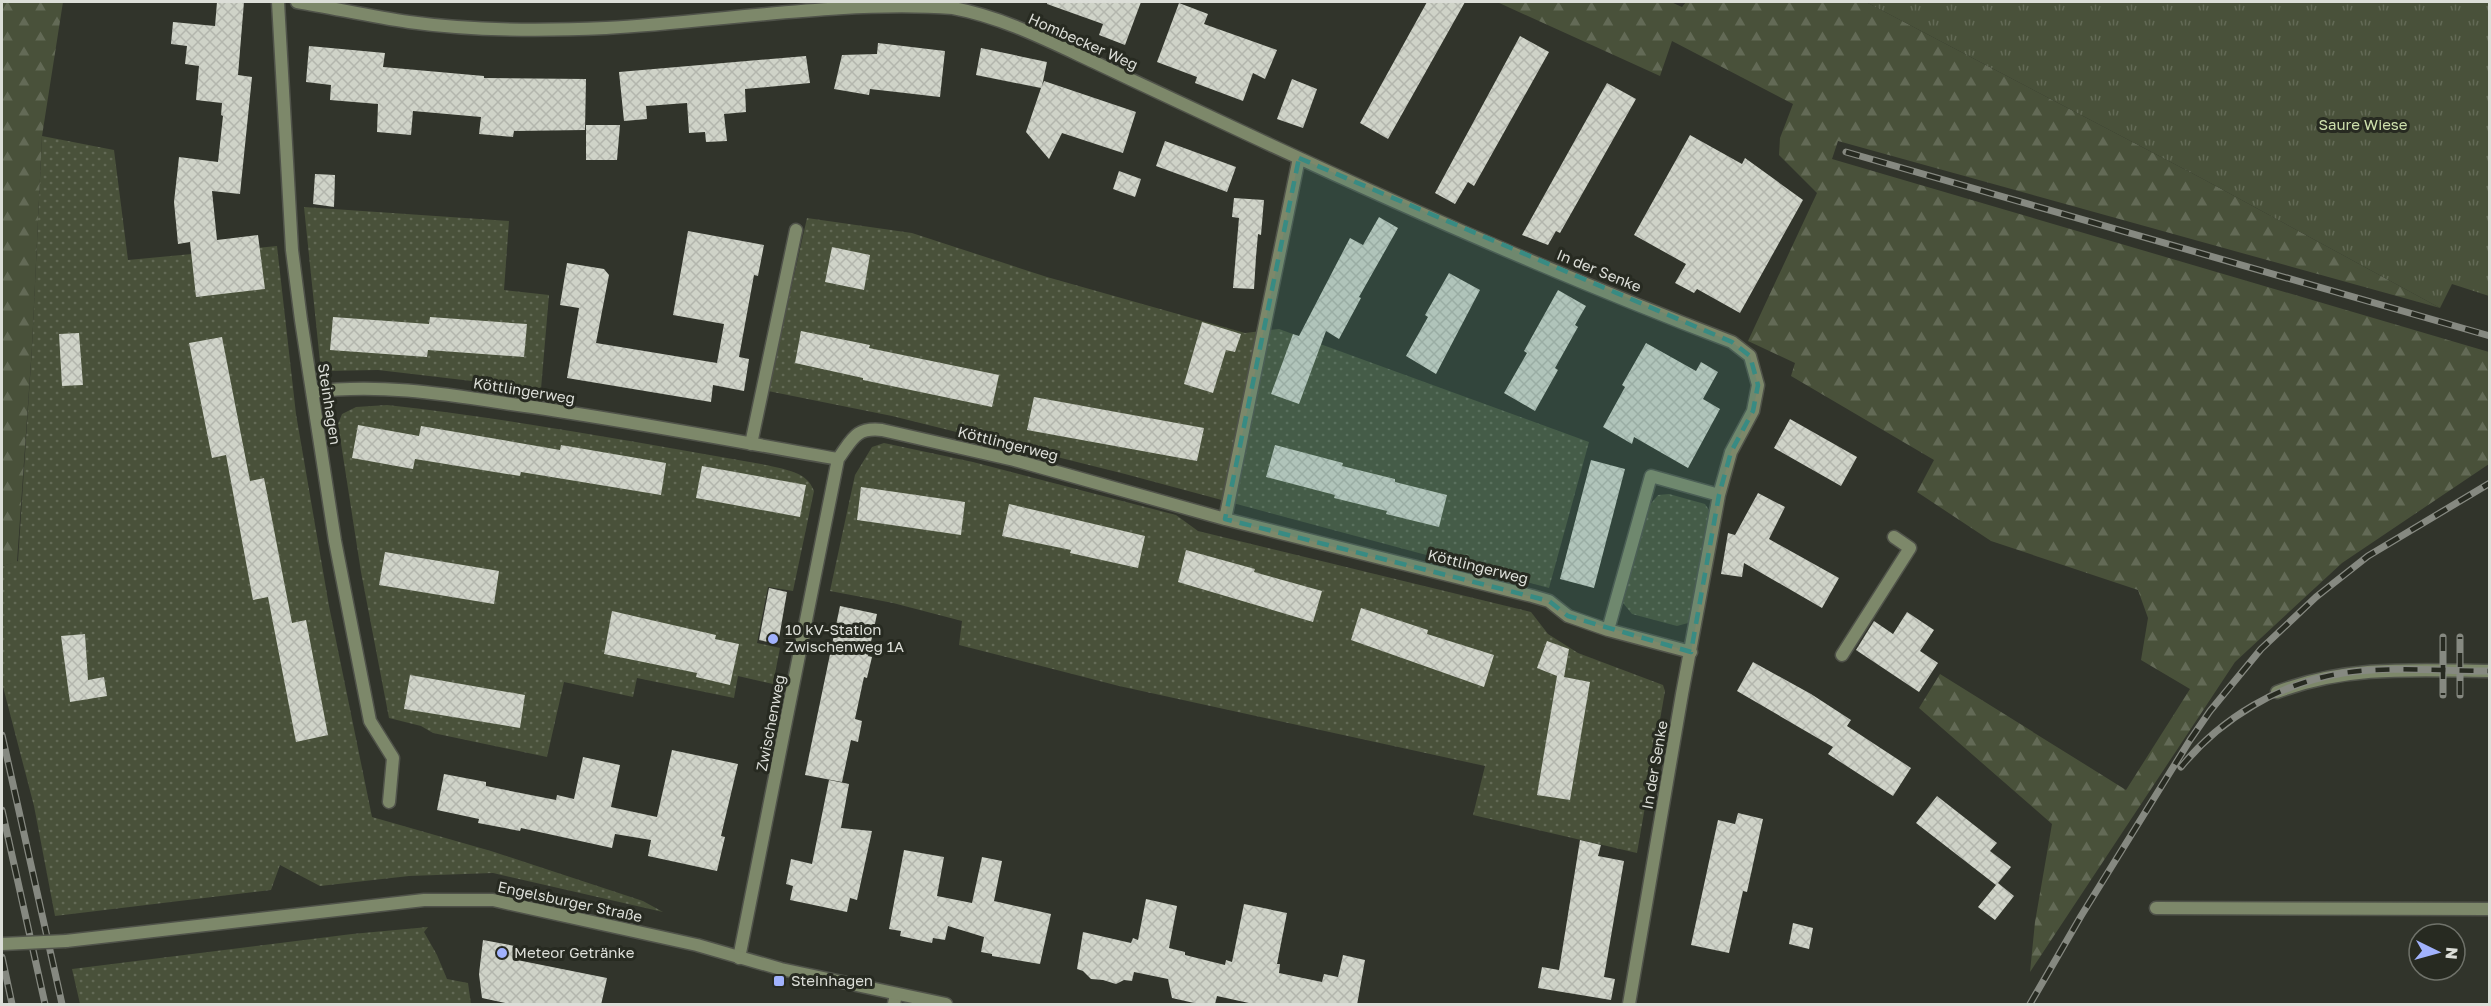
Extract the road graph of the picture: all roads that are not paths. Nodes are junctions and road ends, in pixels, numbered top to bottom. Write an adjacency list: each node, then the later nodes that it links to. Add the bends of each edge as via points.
1 (278, 2): 5 (street, Steinhagen, via 292,250)
2 (297, 2): 3 (street, Hombecker Weg, via 408,22 526,28 644,25 843,2 927,3 987,17 1044,39)
3 (1299, 158): 8 (street, In der Senke, via 1519,255 1732,342 1750,356 1758,385 1753,411 1731,452); 9 (street)
4 (796, 230): 6 (street)
5 (312, 392): 6 (street, Köttlingerweg, via 338,389 436,393); 16 (street, Steinhagen, via 335,541 370,722 393,758)
6 (751, 444): 7 (street, Köttlingerweg)
7 (838, 459): 9 (street, Köttlingerweg, via 856,434 868,428 882,429 1014,460); 20 (street, Zwischenweg)
8 (1719, 495): 11 (street, via 1651,476); 12 (street, In der Senke)
9 (1225, 519): 11 (street, Köttlingerweg, via 1549,601 1568,616)
10 (1894, 537): 13 (street, via 1910,548)
11 (1608, 630): 12 (street, Köttlingerweg)
12 (1691, 652): 23 (street, In der Senke)
13 (1842, 655)
14 (2490, 671): 15 (street, via 2365,671 2324,677)
15 (2277, 692)
16 (389, 801)
17 (2156, 908): 18 (street)
18 (2490, 909)
19 (2, 944): 20 (street, Engelsburger Straße, bridge, via 66,941 455,898 546,910)
20 (739, 958): 21 (street, Engelsburger Straße)
21 (895, 999): 22 (street, Engelsburger Straße)
22 (946, 1005)
23 (1629, 1005)

